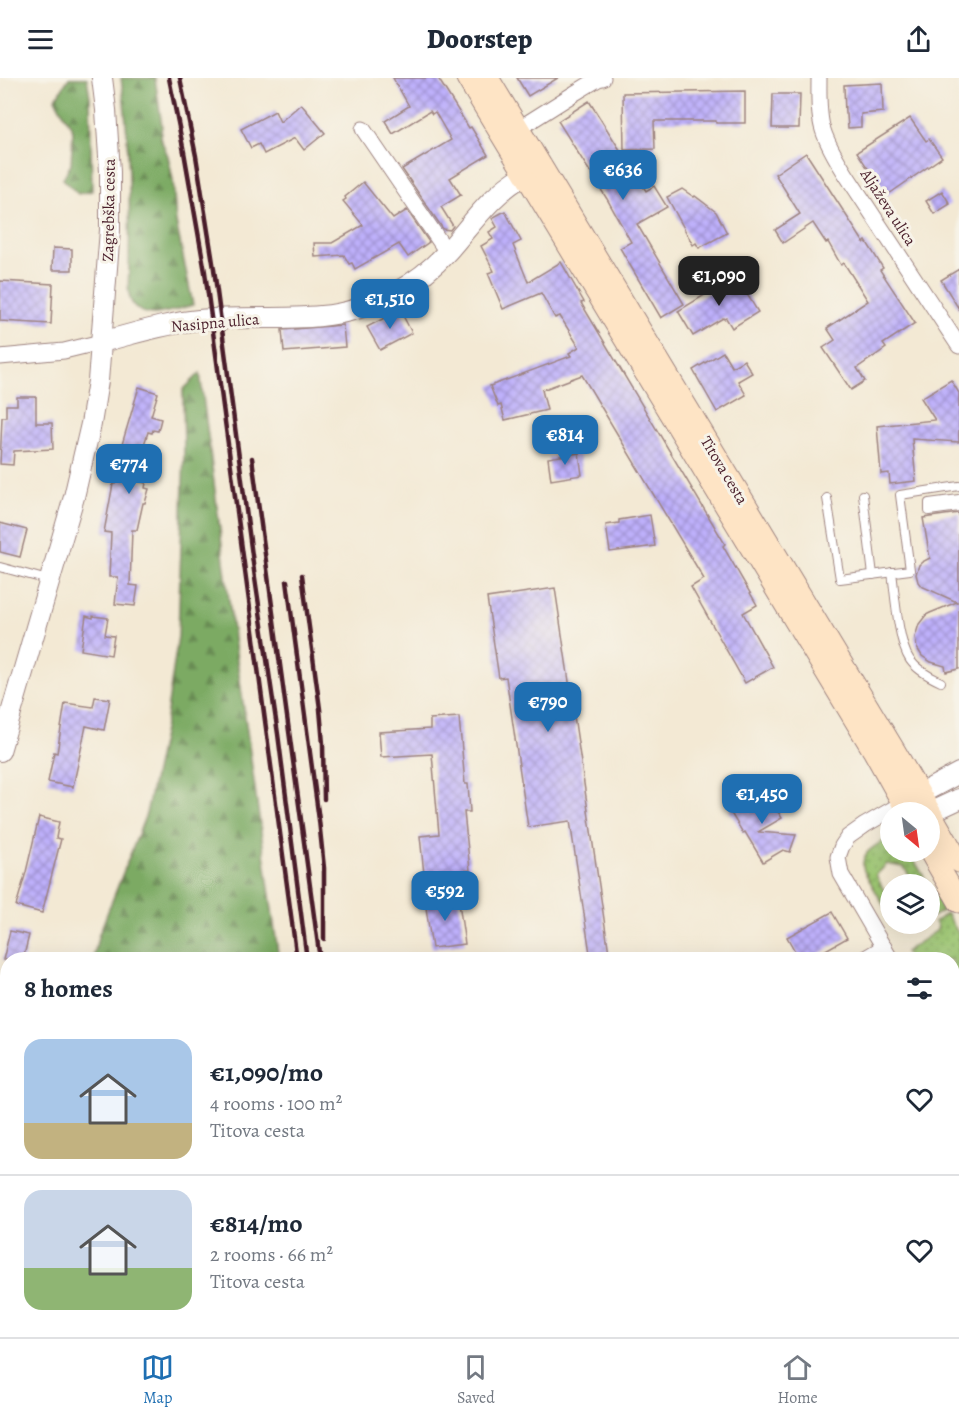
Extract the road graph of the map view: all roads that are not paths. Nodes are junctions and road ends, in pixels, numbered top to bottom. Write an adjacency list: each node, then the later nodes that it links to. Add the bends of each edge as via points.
1 (102, 78): 10 (street, Zagrebška cesta, via 110,172 110,230)
2 (467, 78): 8 (main road, Titova cesta)
3 (488, 78): 7 (main road, Titova cesta)
4 (603, 78): 7 (street)
5 (819, 78): 11 (street, Aljaževa ulica, via 822,129 831,149)
6 (363, 129): 9 (street)
7 (518, 129): 28 (main road, Titova cesta, via 896,753)
8 (525, 175): 9 (street, Nasipna ulica, via 486,206); 27 (main road, Titova cesta)
9 (447, 252): 10 (street, Nasipna ulica, via 414,282 351,311 322,316 199,320)
10 (101, 342): 12 (street, via 64,351); 21 (street, via 91,423)
11 (959, 346)
12 (0, 357)
13 (959, 486): 19 (lane, via 900,495 910,570)
14 (863, 495): 20 (lane)
15 (827, 498): 20 (lane, via 840,579)
16 (959, 499): 17 (lane, via 929,503 929,511)
17 (959, 507)
18 (0, 567): 21 (lane)
19 (892, 572): 20 (lane); 22 (lane, via 902,643 910,661)
20 (873, 574)
21 (49, 580): 23 (street)
22 (941, 682)
23 (5, 715): 24 (street)
24 (0, 751)
25 (959, 773): 29 (street)
26 (959, 799): 30 (street)
27 (903, 802)
28 (906, 802)
29 (919, 802)
30 (940, 803)
31 (880, 823): 36 (street, via 848,837 838,857 841,874)
32 (940, 843): 34 (main road, Titova cesta)
33 (936, 862): 35 (main road)
34 (959, 862)
35 (959, 902)
36 (886, 952)

